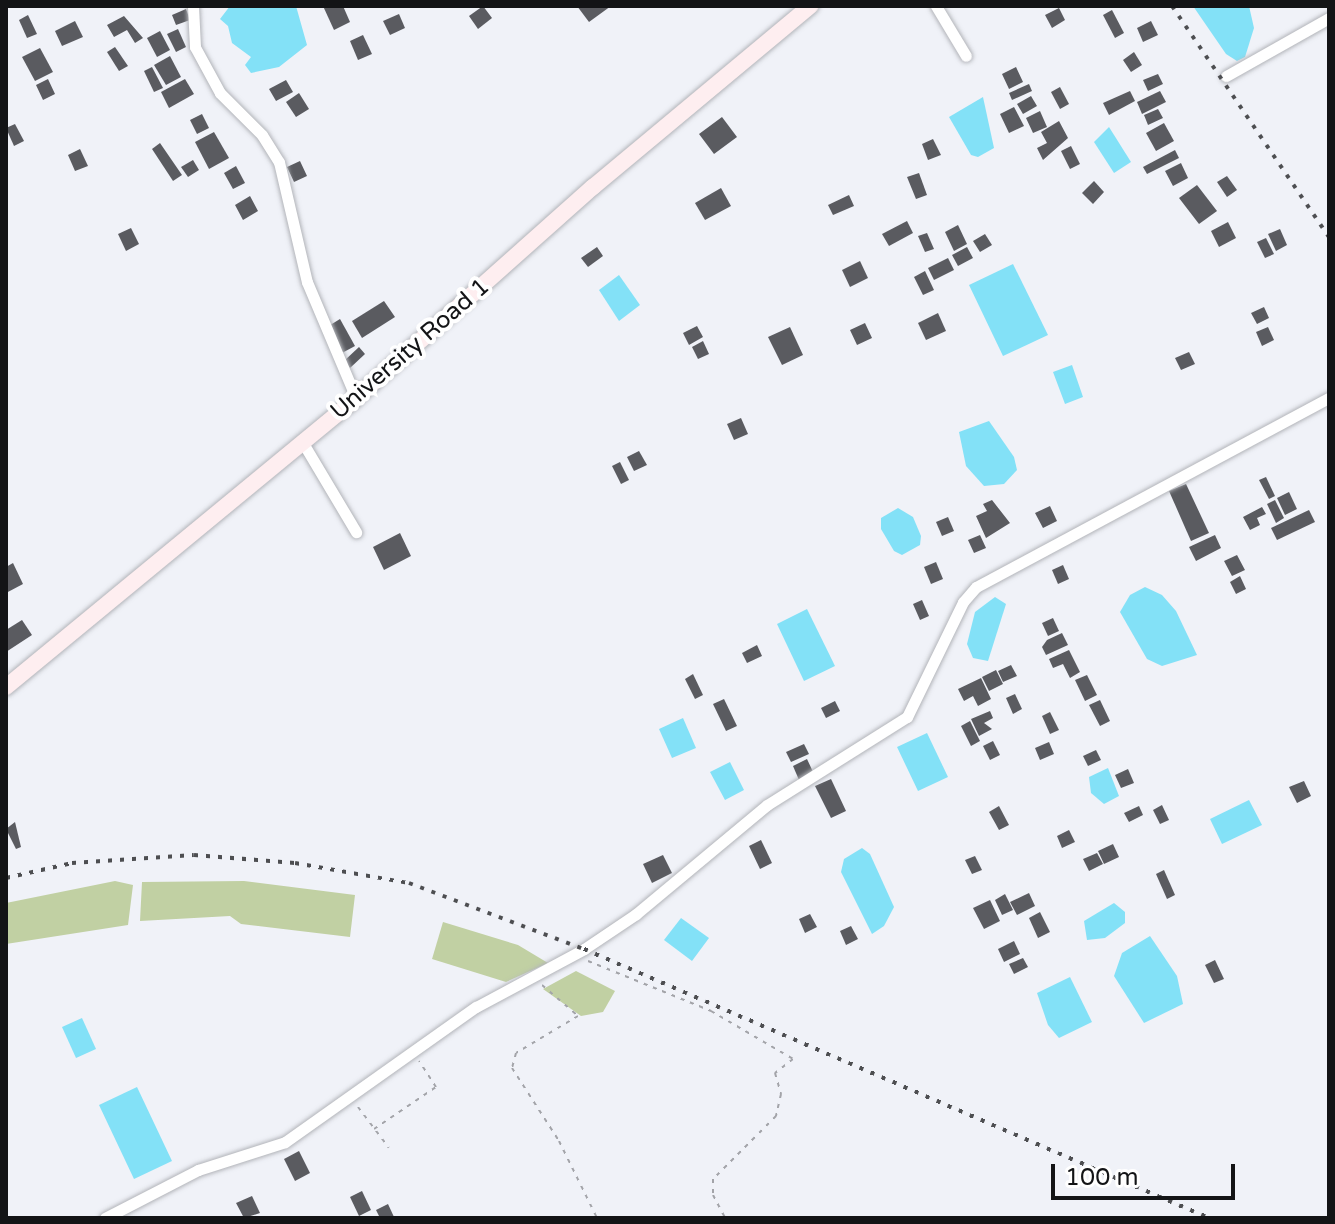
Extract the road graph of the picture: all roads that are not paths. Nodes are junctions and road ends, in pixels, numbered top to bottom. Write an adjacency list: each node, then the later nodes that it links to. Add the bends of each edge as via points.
1 (193, 6): 7 (street, via 195,47 220,93 262,135 279,162 307,282)
2 (810, 6): 7 (main road, University Road 1, via 593,187)
3 (936, 6): 5 (street)
4 (1329, 18): 6 (street)
5 (966, 56)
6 (1226, 76)
7 (356, 398): 9 (main road, University Road 1)
8 (1329, 398): 12 (street, via 976,587 963,602 907,717 767,805 636,914 411,1051 285,1142 198,1170)
9 (303, 443): 10 (street); 11 (main road, University Road 1)
10 (356, 532)
11 (6, 687)
12 (105, 1218)

